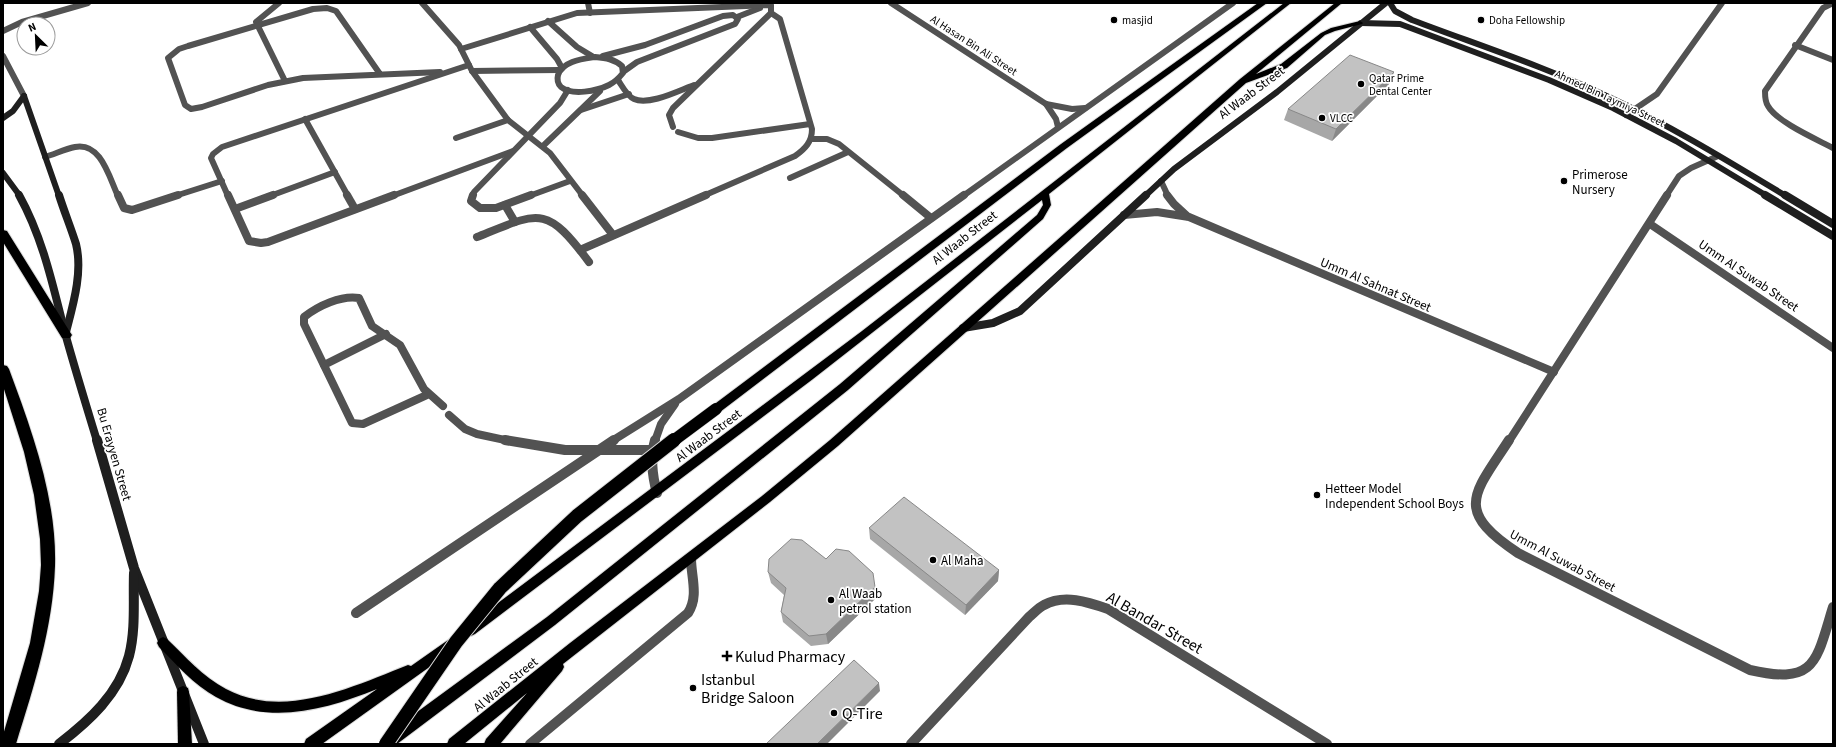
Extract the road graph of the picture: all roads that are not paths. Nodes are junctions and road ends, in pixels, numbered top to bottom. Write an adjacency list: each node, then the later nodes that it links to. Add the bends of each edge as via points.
1 (88, 3): 22 (street, via 22,22)
2 (279, 3): 20 (street, via 256,22)
3 (422, 3): 24 (street)
4 (588, 3): 15 (street)
5 (891, 3): 42 (street, Al Hasan Bin Ali Street)
6 (1233, 3): 43 (street)
7 (1263, 3): 111 (highway, bridge, via 1064,146 592,503 499,589 458,639)
8 (1288, 3): 68 (main road, Al Waab Street)
9 (1339, 3): 36 (main road, Al Waab Street)
10 (1386, 3): 19 (street, Al Waab Street)
11 (1390, 3): 45 (street, Ahmed Bin Taymiya Street, via 1395,10 1412,20 1555,74)
12 (1722, 3): 45 (street, via 1657,94)
13 (1833, 3): 23 (street, via 1823,8)
14 (772, 4): 15 (street); 16 (street); 17 (street)
15 (590, 12): 18 (street)
16 (771, 13): 37 (street); 50 (street, via 782,23)
17 (737, 17): 27 (street, via 724,16 645,45); 32 (street, via 738,22 735,24 637,62)
18 (548, 21): 21 (street); 26 (street, via 581,50)
19 (1360, 23): 36 (main road, via 1333,29 1323,34 1284,66); 46 (street, Ahmed Bin Taymiya Street, via 1386,22 1406,26 1549,80); 67 (street, Al Waab Street, via 1277,92)
20 (258, 26): 33 (street, via 313,9 333,9); 35 (street); 35 (street, via 172,53 168,58 169,62 186,105 191,109 202,107)
21 (530, 27): 24 (street); 30 (street, via 557,59)
22 (3, 31)
23 (1795, 45): 28 (street); 56 (street, via 1765,90 1765,99 1770,108 1783,119)
24 (461, 49): 29 (street)
25 (3, 56): 41 (street)
26 (592, 56): 27 (street); 30 (street, via 570,62)
27 (603, 56): 32 (street, via 618,62)
28 (1833, 60)
29 (470, 68): 30 (street); 31 (street); 49 (street)
30 (561, 69): 39 (street, via 557,81)
31 (450, 71): 33 (street); 48 (street)
32 (623, 72): 34 (street)
33 (380, 74): 35 (street)
34 (618, 80): 38 (street); 40 (street)
35 (285, 81)
36 (1243, 81): 84 (main road, Al Waab Street)
37 (698, 83): 40 (street, via 649,100 638,100); 50 (street, via 672,108 669,116 675,129 698,138)
38 (602, 89): 39 (street, via 578,92); 44 (street)
39 (568, 90): 52 (street, via 560,103)
40 (629, 94): 44 (street)
41 (24, 96): 47 (street, via 17,108); 60 (street)
42 (1046, 104): 43 (street, Al Hasan Bin Ali Street, via 1072,109); 51 (street, Al Hasan Bin Ali Street)
43 (1085, 108): 51 (street)
44 (580, 110): 55 (street)
45 (1635, 110): 46 (street); 59 (street, Ahmed Bin Taymiya Street)
46 (1626, 114): 61 (street, Ahmed Bin Taymiya Street)
47 (3, 118)
48 (305, 119): 62 (street); 65 (street, via 216,150 211,158)
49 (508, 120): 52 (street); 53 (street)
50 (810, 124): 54 (street)
51 (1058, 127): 74 (street)
52 (528, 136): 55 (street); 57 (street)
53 (456, 138)
54 (812, 139): 58 (street, via 832,141); 79 (street, via 803,151 795,156)
55 (543, 146): 66 (street)
56 (1833, 148)
57 (513, 151): 69 (street, via 471,197 471,201 480,208); 71 (street)
58 (848, 152): 64 (street); 74 (street)
59 (1718, 156): 61 (street, Umm Al Suwab Street); 77 (street, Ahmed Bin Taymiya Street)
60 (45, 157): 65 (street, via 75,148 89,147 98,154 124,208 132,210); 86 (street, via 70,224 78,259 77,281)
61 (1707, 160): 76 (street, Umm Al Suwab Street, via 1679,176); 80 (street, Ahmed Bin Taymiya Street)
62 (335, 172): 70 (street); 71 (street)
63 (3, 173): 86 (street, Bu Erayyen Street, via 19,196 37,232)
64 (790, 178)
65 (222, 181): 70 (street)
66 (570, 181): 69 (street); 79 (street)
67 (1161, 181): 72 (street, Al Waab Street); 73 (street, Umm Al Sahnat Street, via 1170,201)
68 (1045, 193): 97 (main road, Al Waab Street); 111 (main road, via 1046,205 1040,217 844,387 551,621)
69 (505, 205): 75 (street)
70 (235, 209): 71 (street, via 250,241 261,243)
71 (355, 209)
72 (1124, 215): 73 (street, Umm Al Sahnat Street, via 1158,212); 84 (street, Al Waab Street, via 1020,311 988,326)
73 (1189, 217): 90 (street, Umm Al Sahnat Street)
74 (931, 218): 92 (street)
75 (515, 222): 81 (street); 82 (street, via 533,217 548,220 562,230)
76 (1650, 224): 87 (street, Umm Al Suwab Street); 90 (street, Umm Al Suwab Street)
77 (1833, 224)
78 (3, 233): 86 (highway)
79 (613, 235): 82 (street)
80 (1833, 236)
81 (477, 237)
82 (580, 250): 83 (street)
83 (589, 262)
84 (963, 328): 98 (main road, Al Waab Street, via 834,443)
85 (386, 334): 88 (street); 88 (street, via 372,326 361,300 355,296 312,311 304,318 304,324); 91 (street, via 400,345 420,384)
86 (66, 335): 99 (street, Bu Erayyen Street)
87 (1833, 348)
88 (324, 365): 91 (street, via 352,423 364,424)
89 (3, 368): 106 (highway, via 35,464 47,540 44,603 36,645)
90 (1554, 372): 100 (street, Umm Al Suwab Street, via 1475,496 1476,510 1485,526 1499,540 1518,553 1743,666 1769,675 1789,676 1806,670 1816,659)
91 (429, 394): 93 (street)
92 (679, 399): 95 (street, via 661,423); 96 (street)
93 (443, 406)
94 (449, 414): 96 (street, via 465,429 476,434 560,450)
95 (652, 450): 96 (street, via 624,448); 97 (street, via 651,472)
96 (596, 451): 101 (street)
97 (657, 493): 104 (main road, Al Waab Street)
98 (690, 558): 103 (main road, Al Waab Street); 114 (street, via 696,595 688,613)
99 (134, 568): 102 (street, Bu Erayyen Street); 107 (street, via 132,633 124,668 112,692)
100 (1833, 607)
101 (356, 613)
102 (163, 643): 104 (main road, via 222,694 249,704 264,706 300,706 340,698); 105 (street, Bu Erayyen Street)
103 (574, 647): 112 (main road, Al Waab Street); 113 (main road)
104 (426, 663): 110 (main road, Al Waab Street)
105 (183, 692): 108 (main road); 109 (street, Bu Erayyen Street)
106 (8, 744)
107 (59, 744)
108 (184, 744)
109 (204, 744)
110 (311, 744)
111 (386, 744)
112 (454, 744)
113 (492, 744)
114 (530, 744)
115 (911, 744): 116 (street, Al Bandar Street, via 1029,617 1044,605 1065,599 1087,601 1108,609)
116 (1327, 744)

